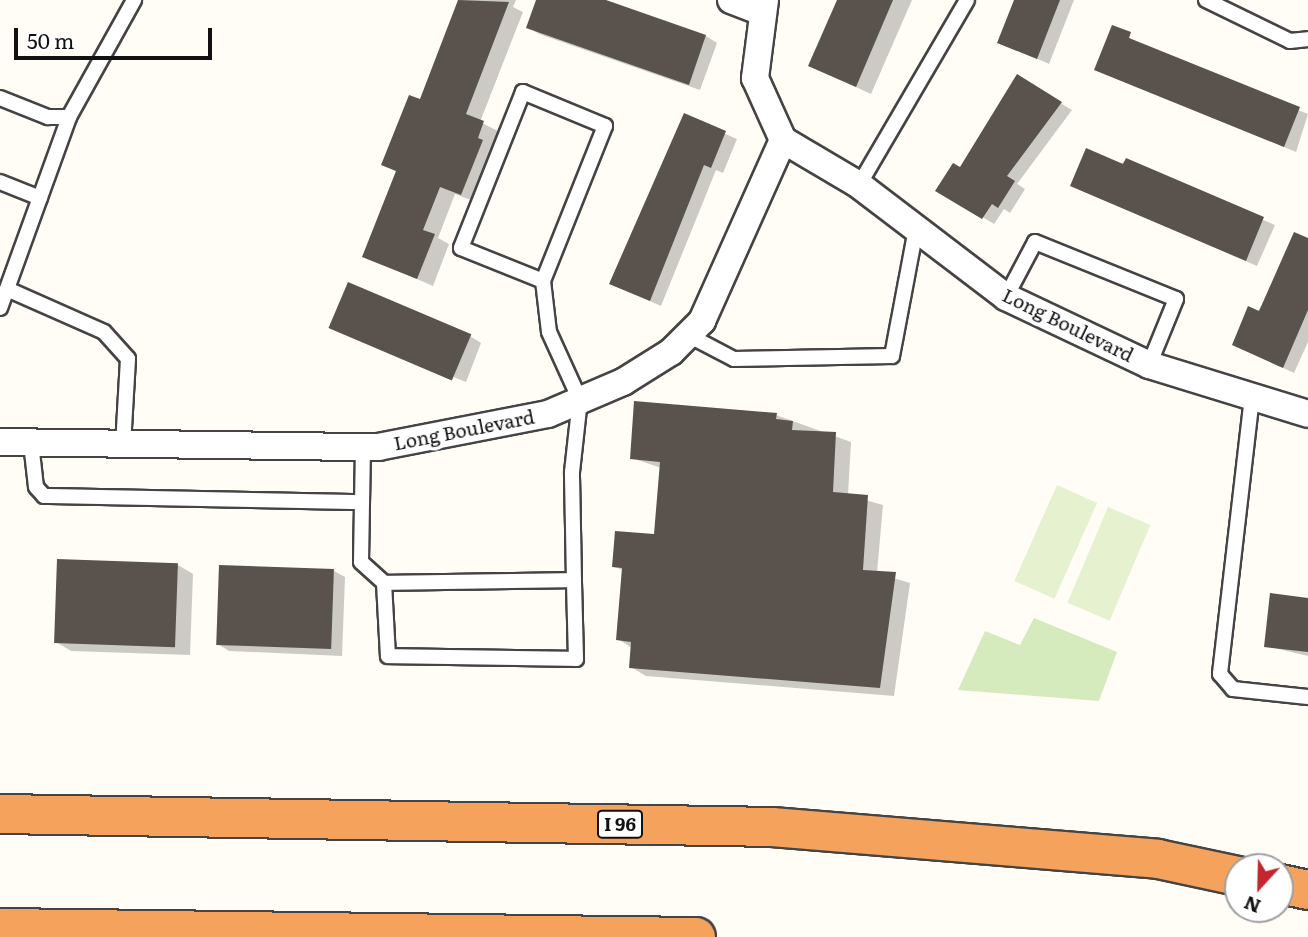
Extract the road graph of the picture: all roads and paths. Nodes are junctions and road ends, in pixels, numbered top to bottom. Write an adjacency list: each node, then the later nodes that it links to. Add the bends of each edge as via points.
1 (134, 0): 8 (lane)
2 (731, 0): 5 (street)
3 (967, 0): 11 (lane)
4 (1206, 0): 6 (lane, via 1290,40)
5 (762, 5): 9 (street, via 755,78)
6 (1308, 39)
7 (0, 98): 8 (lane, via 48,117)
8 (69, 117): 12 (lane)
9 (783, 141): 11 (street, Long Boulevard); 18 (street, Long Boulevard, via 732,265)
10 (0, 182): 12 (lane)
11 (859, 185): 13 (street, Long Boulevard)
12 (40, 198): 15 (lane)
13 (916, 229): 16 (street, Long Boulevard); 18 (lane, via 891,356 734,359)
14 (543, 281): 14 (lane, via 606,126 523,92 461,248); 21 (lane, via 550,331)
15 (7, 289): 17 (lane); 25 (lane, via 104,332 128,359)
16 (1006, 297): 19 (street, Long Boulevard); 19 (lane, via 1035,243 1176,299)
17 (0, 308)
18 (688, 335): 21 (street, Long Boulevard, via 623,382)
19 (1149, 365): 20 (street, Long Boulevard)
20 (1252, 397): 22 (street, Long Boulevard); 30 (lane, via 1220,674 1233,689)
21 (580, 400): 26 (street, Long Boulevard, via 448,437); 28 (lane, via 572,472)
22 (1308, 414)
23 (0, 442): 24 (street, Long Boulevard)
24 (31, 443): 25 (street, Long Boulevard); 27 (lane, via 36,487 44,496)
25 (123, 447): 26 (street, Long Boulevard)
26 (363, 447): 27 (lane)
27 (358, 502): 29 (lane, via 361,562)
28 (574, 580): 29 (lane); 29 (lane, via 576,659 388,656)
29 (384, 583)
30 (1308, 697)
31 (0, 814): 32 (highway, I 96, via 772,827 1158,859)
32 (1224, 873)
33 (0, 928): 34 (highway)
34 (696, 937)

